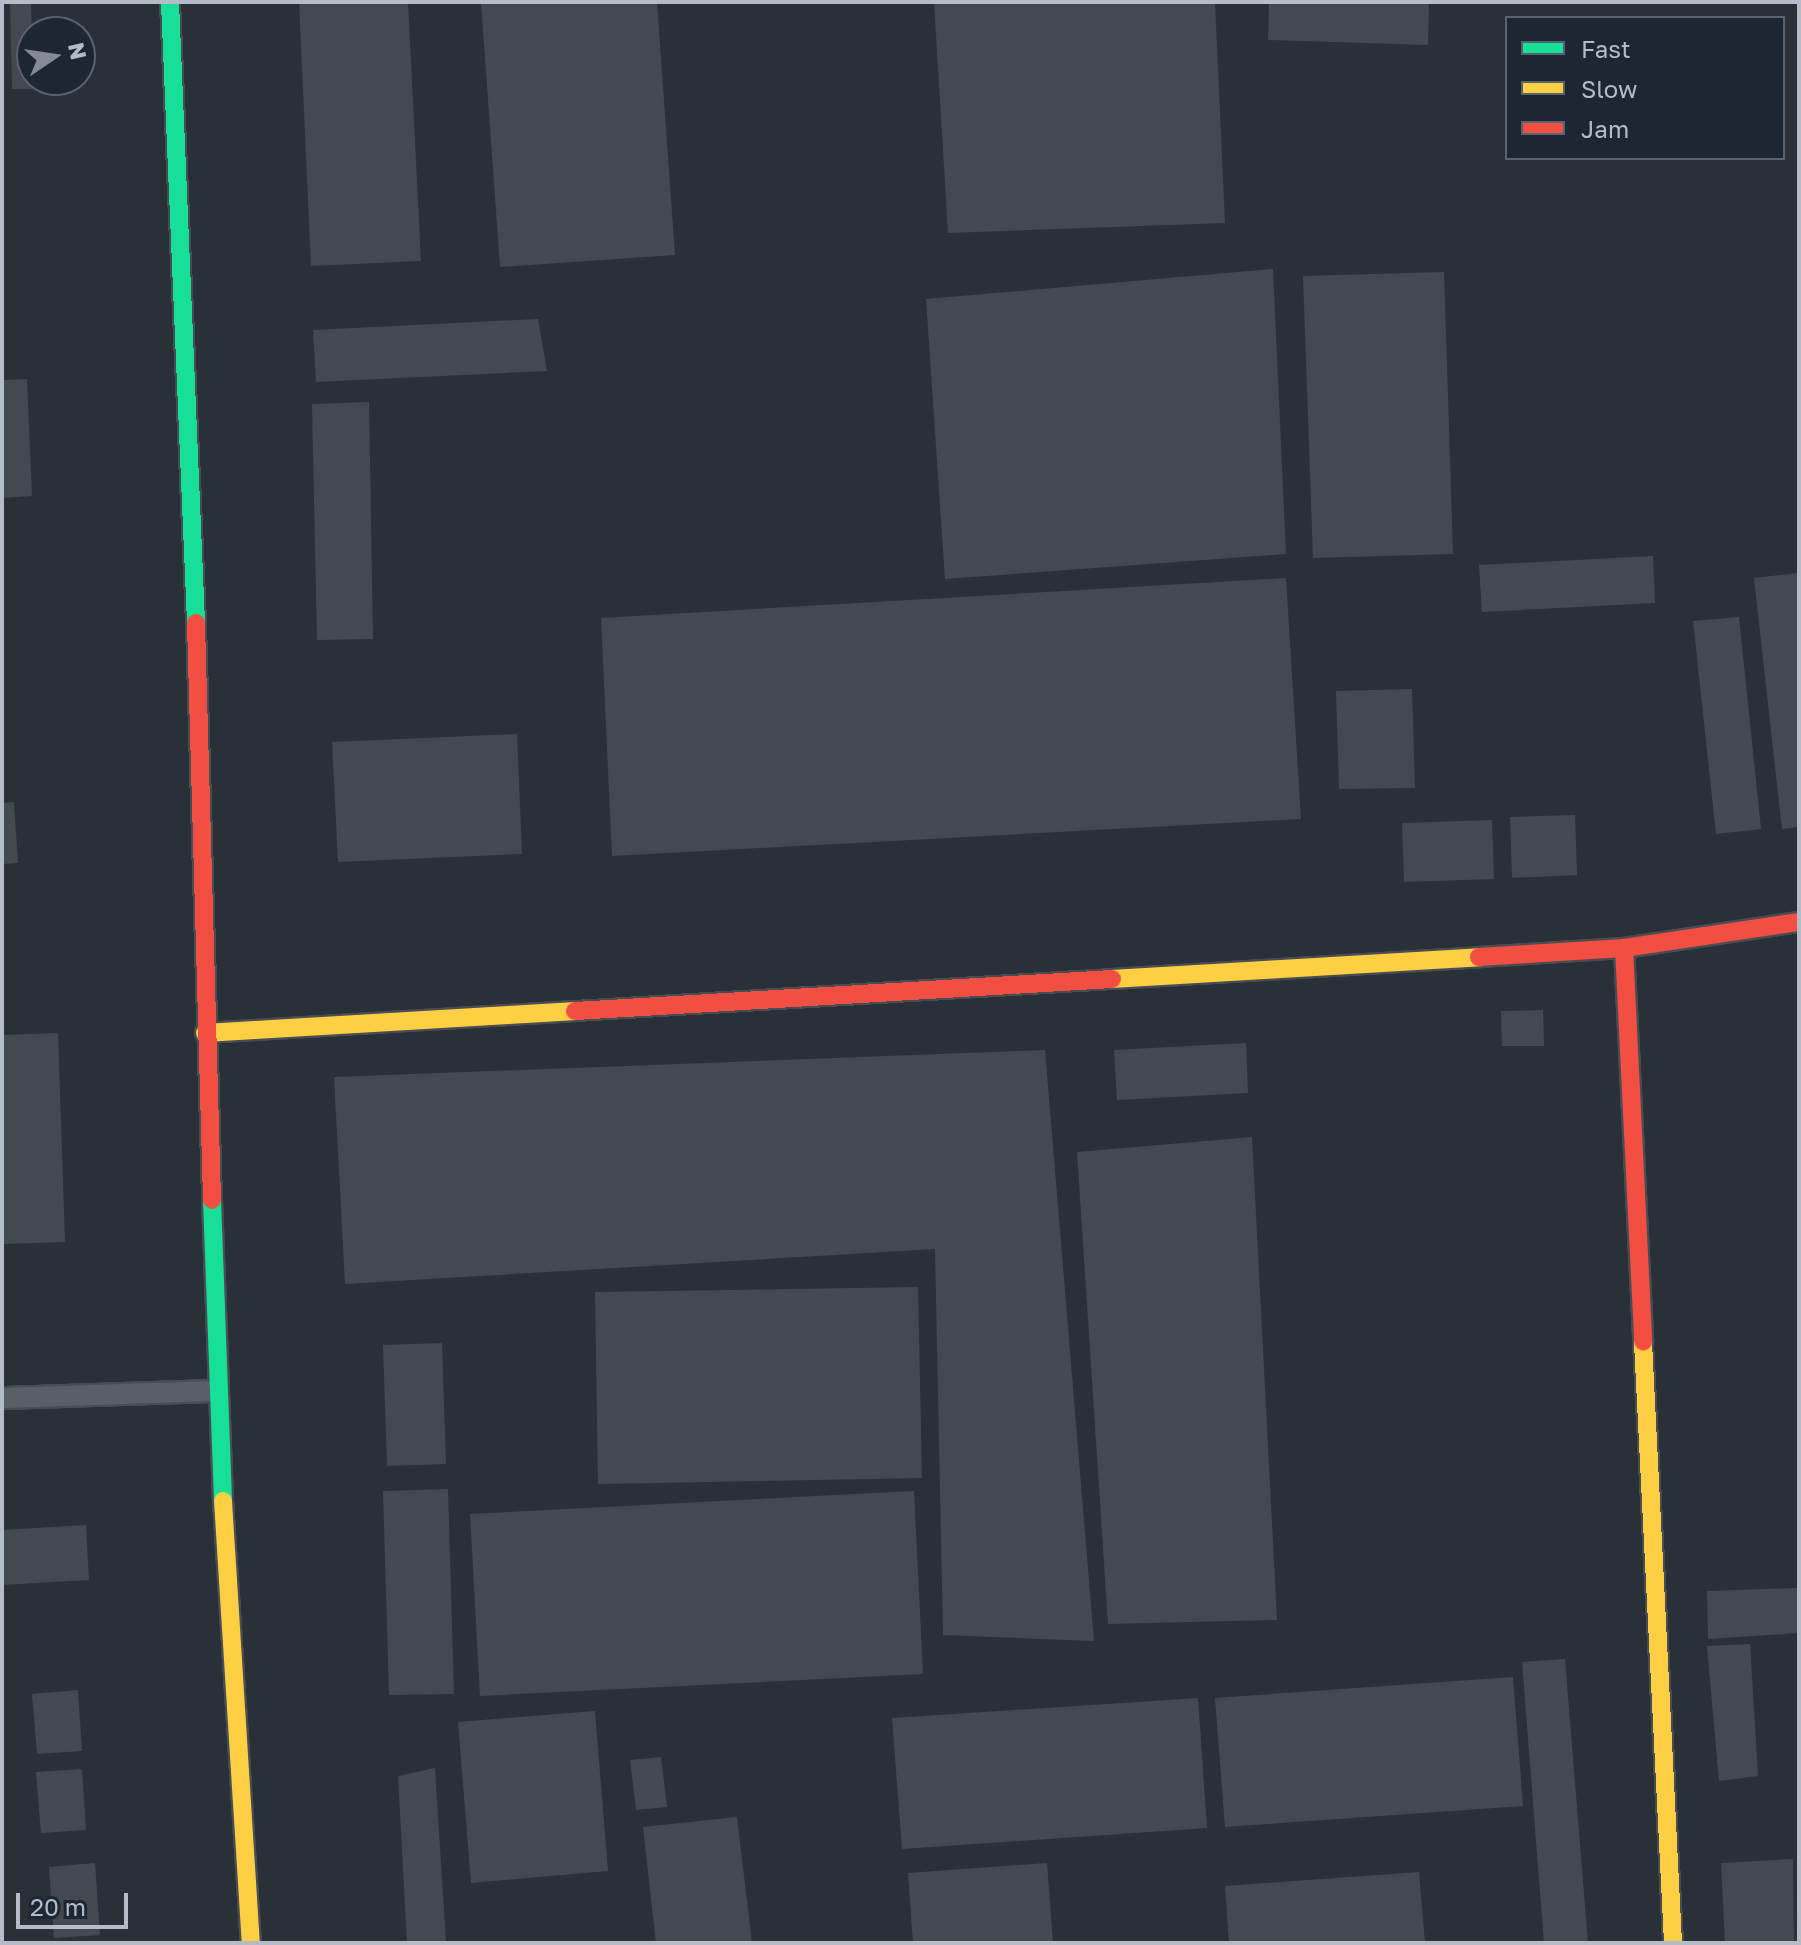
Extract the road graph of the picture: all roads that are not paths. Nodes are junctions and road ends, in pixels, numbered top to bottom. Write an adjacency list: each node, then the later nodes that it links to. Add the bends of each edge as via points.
1 (170, 2): 4 (street, via 202,772)
2 (1799, 922): 3 (street)
3 (1624, 948): 4 (street); 8 (street)
4 (205, 1033): 5 (street)
5 (216, 1391): 6 (lane); 7 (street)
6 (2, 1398)
7 (251, 1943)
8 (1673, 1943)

